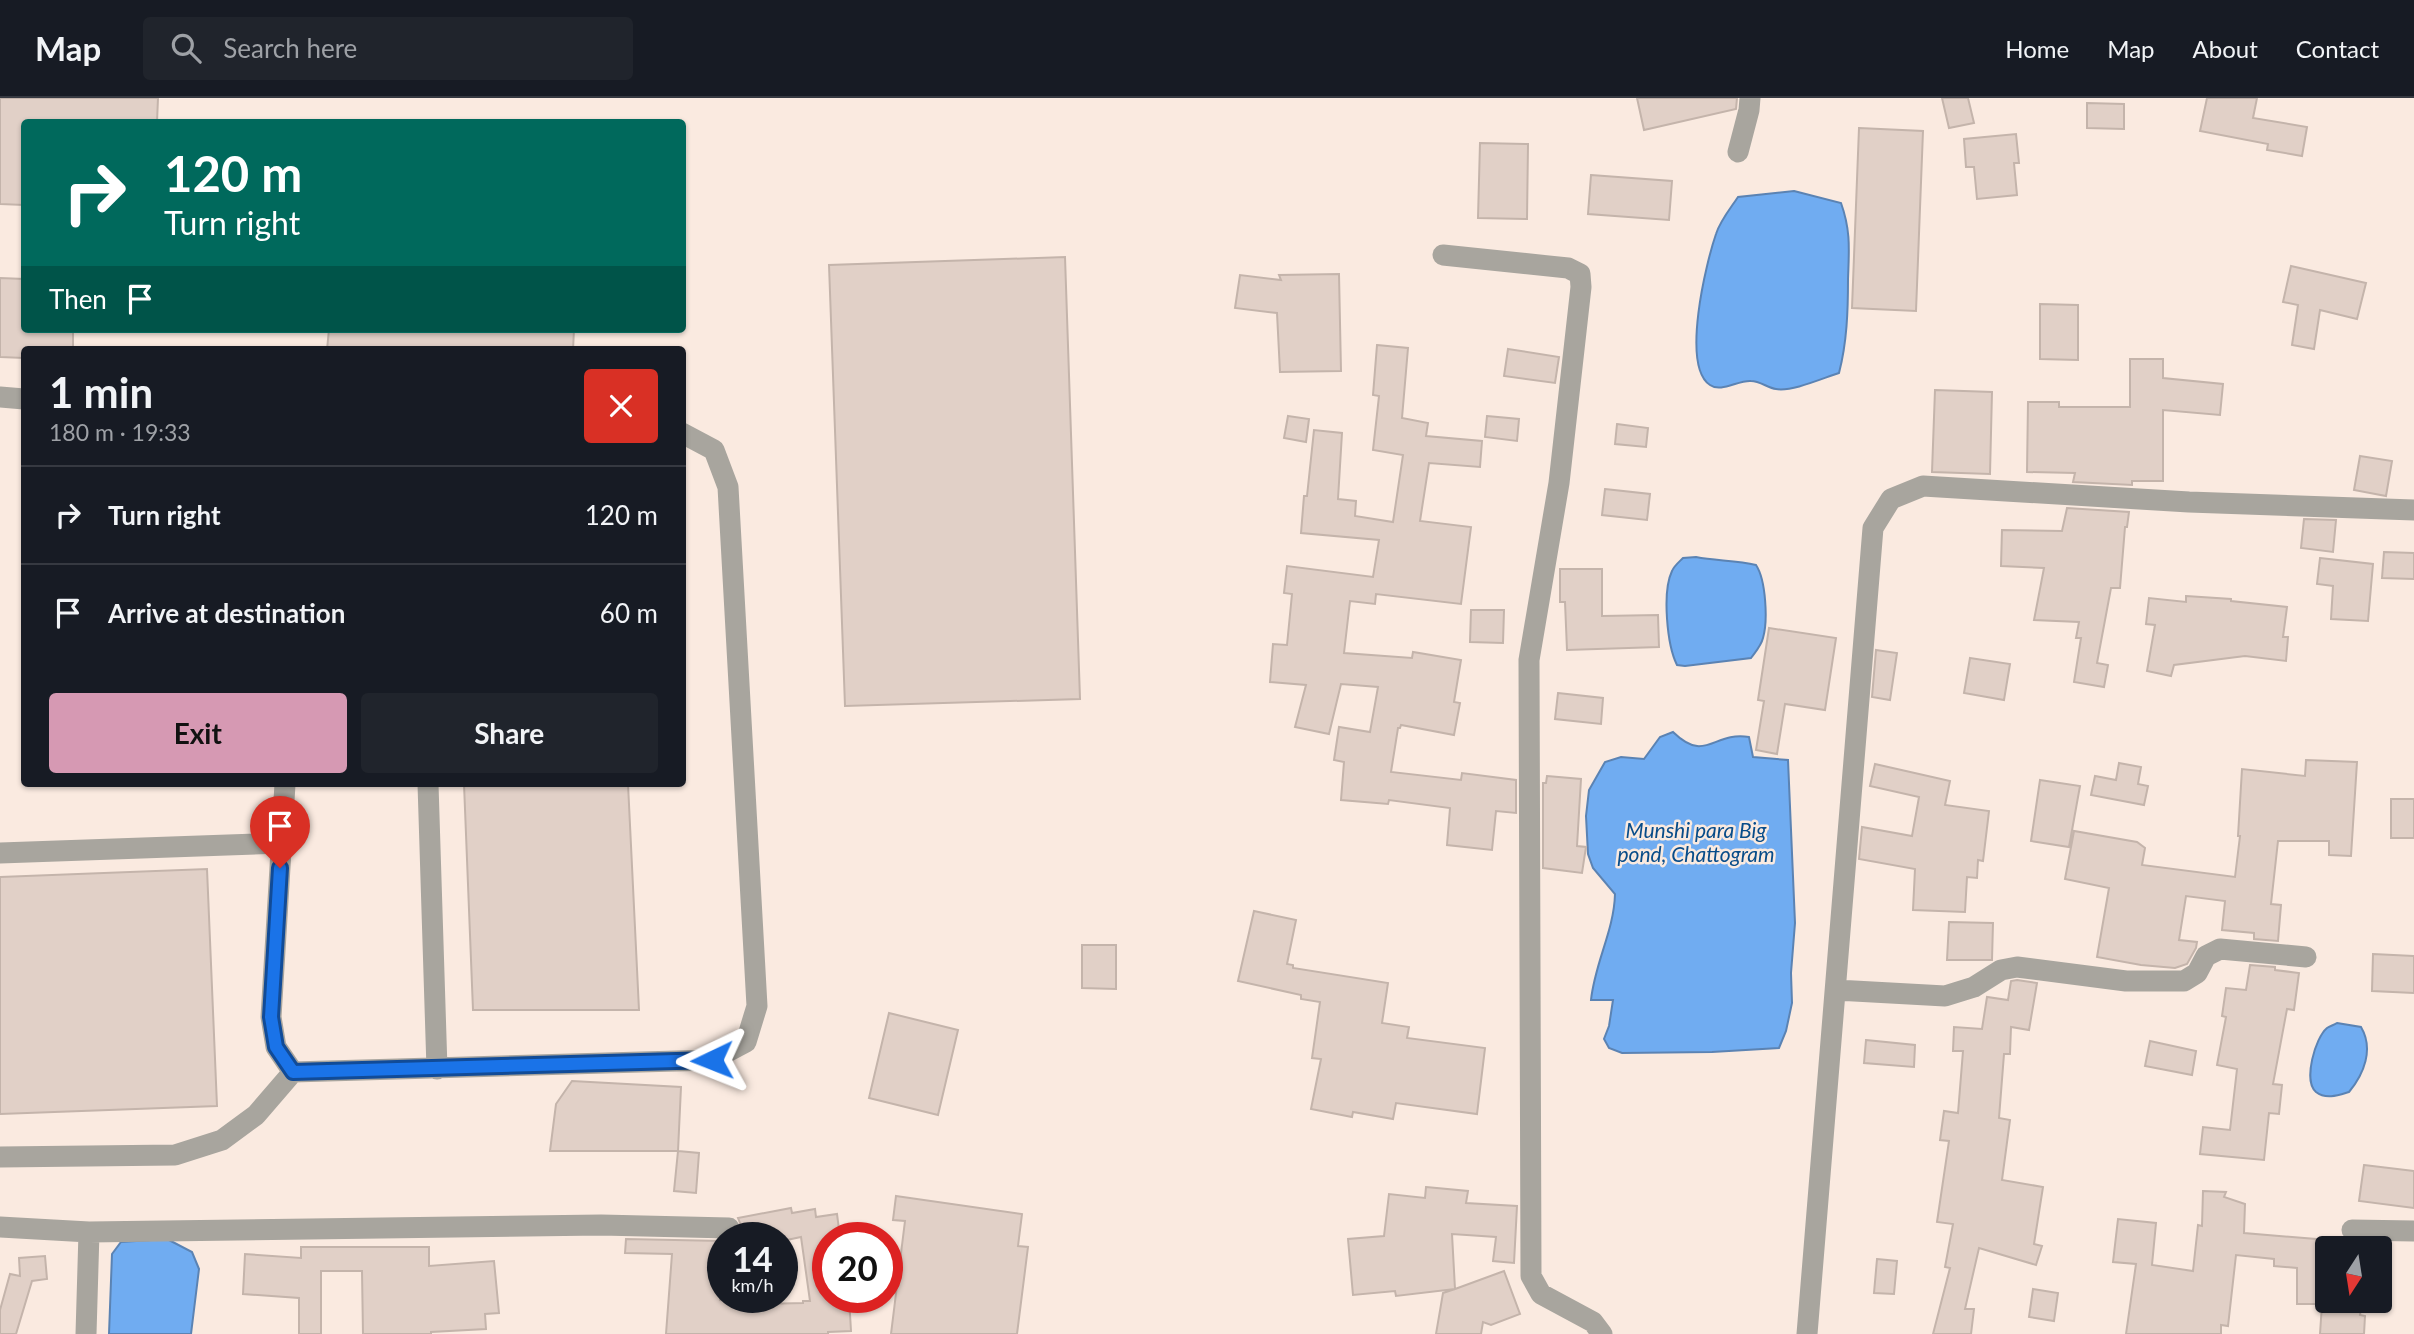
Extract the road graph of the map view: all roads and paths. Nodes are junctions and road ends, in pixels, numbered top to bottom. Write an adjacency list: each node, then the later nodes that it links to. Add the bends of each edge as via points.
1 (1750, 104): 2 (street)
2 (1738, 152)
3 (1443, 256): 23 (street, via 1568,268 1580,274 1559,483 1529,660 1531,1276 1541,1294 1593,1322)
4 (0, 397): 5 (street)
5 (21, 398)
6 (686, 435): 14 (street, via 714,450 728,487 757,1006 746,1042 712,1060)
7 (2414, 510): 13 (street, via 1923,485 1891,499 1873,528)
8 (285, 787): 10 (street)
9 (428, 787): 14 (street)
10 (281, 843): 11 (street); 15 (street, via 271,1017 276,1047)
11 (0, 853)
12 (2306, 957): 13 (street, via 2220,949 2206,956 2196,973 2184,981 2126,981 2017,967 1945,996)
13 (1836, 990): 24 (street)
14 (437, 1069): 15 (street)
15 (293, 1072): 16 (street, via 256,1115 222,1140 174,1155)
16 (0, 1157)
17 (0, 1227): 21 (street)
18 (707, 1228): 21 (street)
19 (2352, 1230): 20 (street)
20 (2414, 1231)
21 (89, 1232): 22 (street)
22 (86, 1334)
23 (1602, 1334)
24 (1807, 1334)

